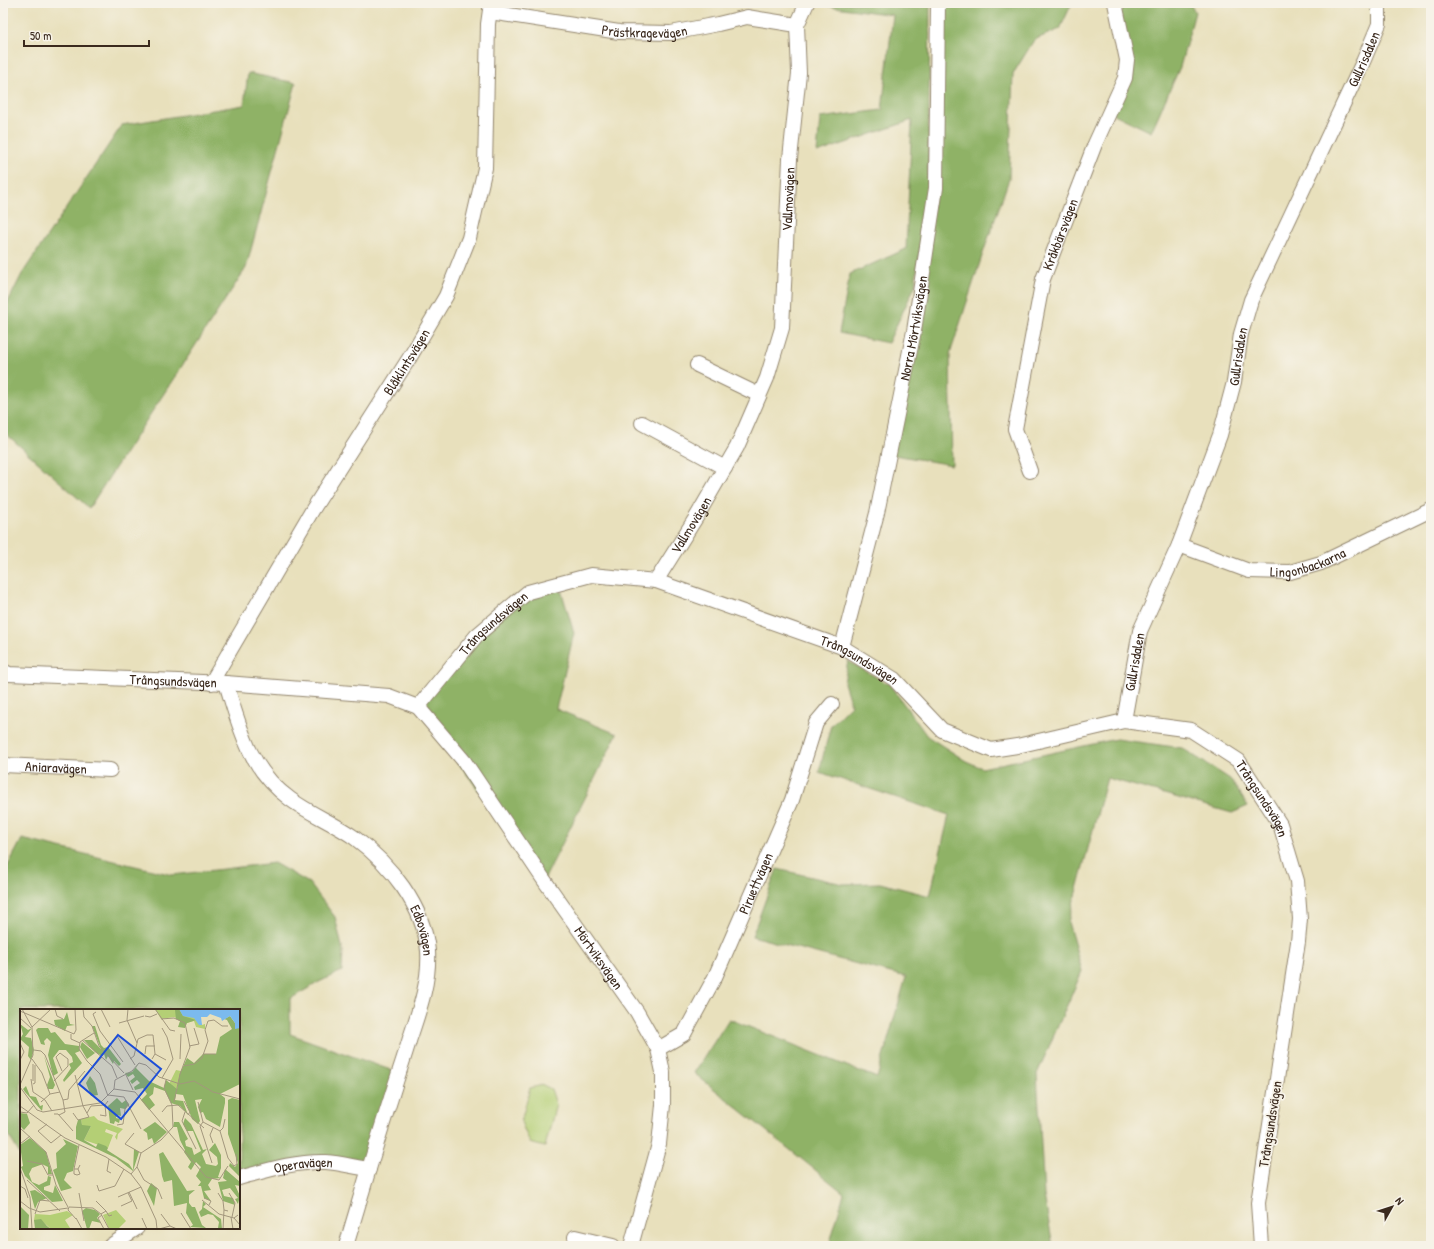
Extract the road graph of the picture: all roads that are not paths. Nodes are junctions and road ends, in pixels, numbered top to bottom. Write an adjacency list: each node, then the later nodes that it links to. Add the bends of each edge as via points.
1 (807, 3): 6 (street, Vallmovägen)
2 (938, 3): 15 (street, Norra Mörtviksvägen, via 935,196 909,354 877,513)
3 (1115, 3): 11 (street, Kråkbärsvägen, via 1127,60 1125,78 1095,144 1043,279 1015,429)
4 (1379, 3): 13 (street, Gullrisdalen, via 1379,24 1363,62 1251,300 1241,334 1234,382 1220,435)
5 (491, 8): 6 (street, Prästkragevägen, via 619,32 671,33 747,17); 17 (street, Blåklintsvägen, via 488,24 485,168 469,238 446,296 313,510)
6 (797, 25): 8 (street, Vallmovägen, via 799,73 790,159 782,328 767,378)
7 (697, 364): 8 (street)
8 (759, 395): 10 (street, Vallmovägen, via 737,447)
9 (642, 423): 10 (street)
10 (725, 468): 14 (street, Vallmovägen)
11 (1030, 471)
12 (1431, 510): 13 (street, Lingonbackarna, via 1321,563 1290,572 1249,571)
13 (1179, 545): 21 (street, Gullrisdalen, via 1140,631)
14 (656, 581): 15 (street, Trångsundsvägen); 20 (street, Trångsundsvägen, via 591,575 528,592 477,635)
15 (842, 647): 21 (street, Trångsundsvägen, via 894,679 942,730 991,750)
16 (3, 671): 17 (street, Trångsundsvägen, via 9,674)
17 (211, 683): 18 (street, Trångsundsvägen)
18 (226, 683): 20 (street, Trångsundsvägen, via 389,696); 25 (street, Edbovägen, via 250,753 269,780 289,798 345,831 380,860 407,894 424,933 428,952 426,984)
19 (832, 704): 24 (street, Piruettvägen, via 816,723 792,800 715,977 684,1034)
20 (418, 707): 24 (street, Mörtviksvägen, via 464,761 637,1012)
21 (1124, 721): 33 (street, Trångsundsvägen, via 1191,730 1239,761 1280,824 1297,881 1300,919 1298,942 1258,1203)
22 (3, 765): 23 (street, Aniaravägen)
23 (110, 770)
24 (658, 1049): 32 (street, Mörtviksvägen, via 663,1072 659,1144)
25 (369, 1169): 26 (street, Operavägen, via 327,1162 297,1163); 29 (street, Edbovägen)
26 (240, 1178)
27 (136, 1229): 28 (street)
28 (110, 1246)
29 (346, 1246)
30 (579, 1246): 31 (street, via 575,1237)
31 (613, 1246)
32 (631, 1246)
33 (1261, 1246)

